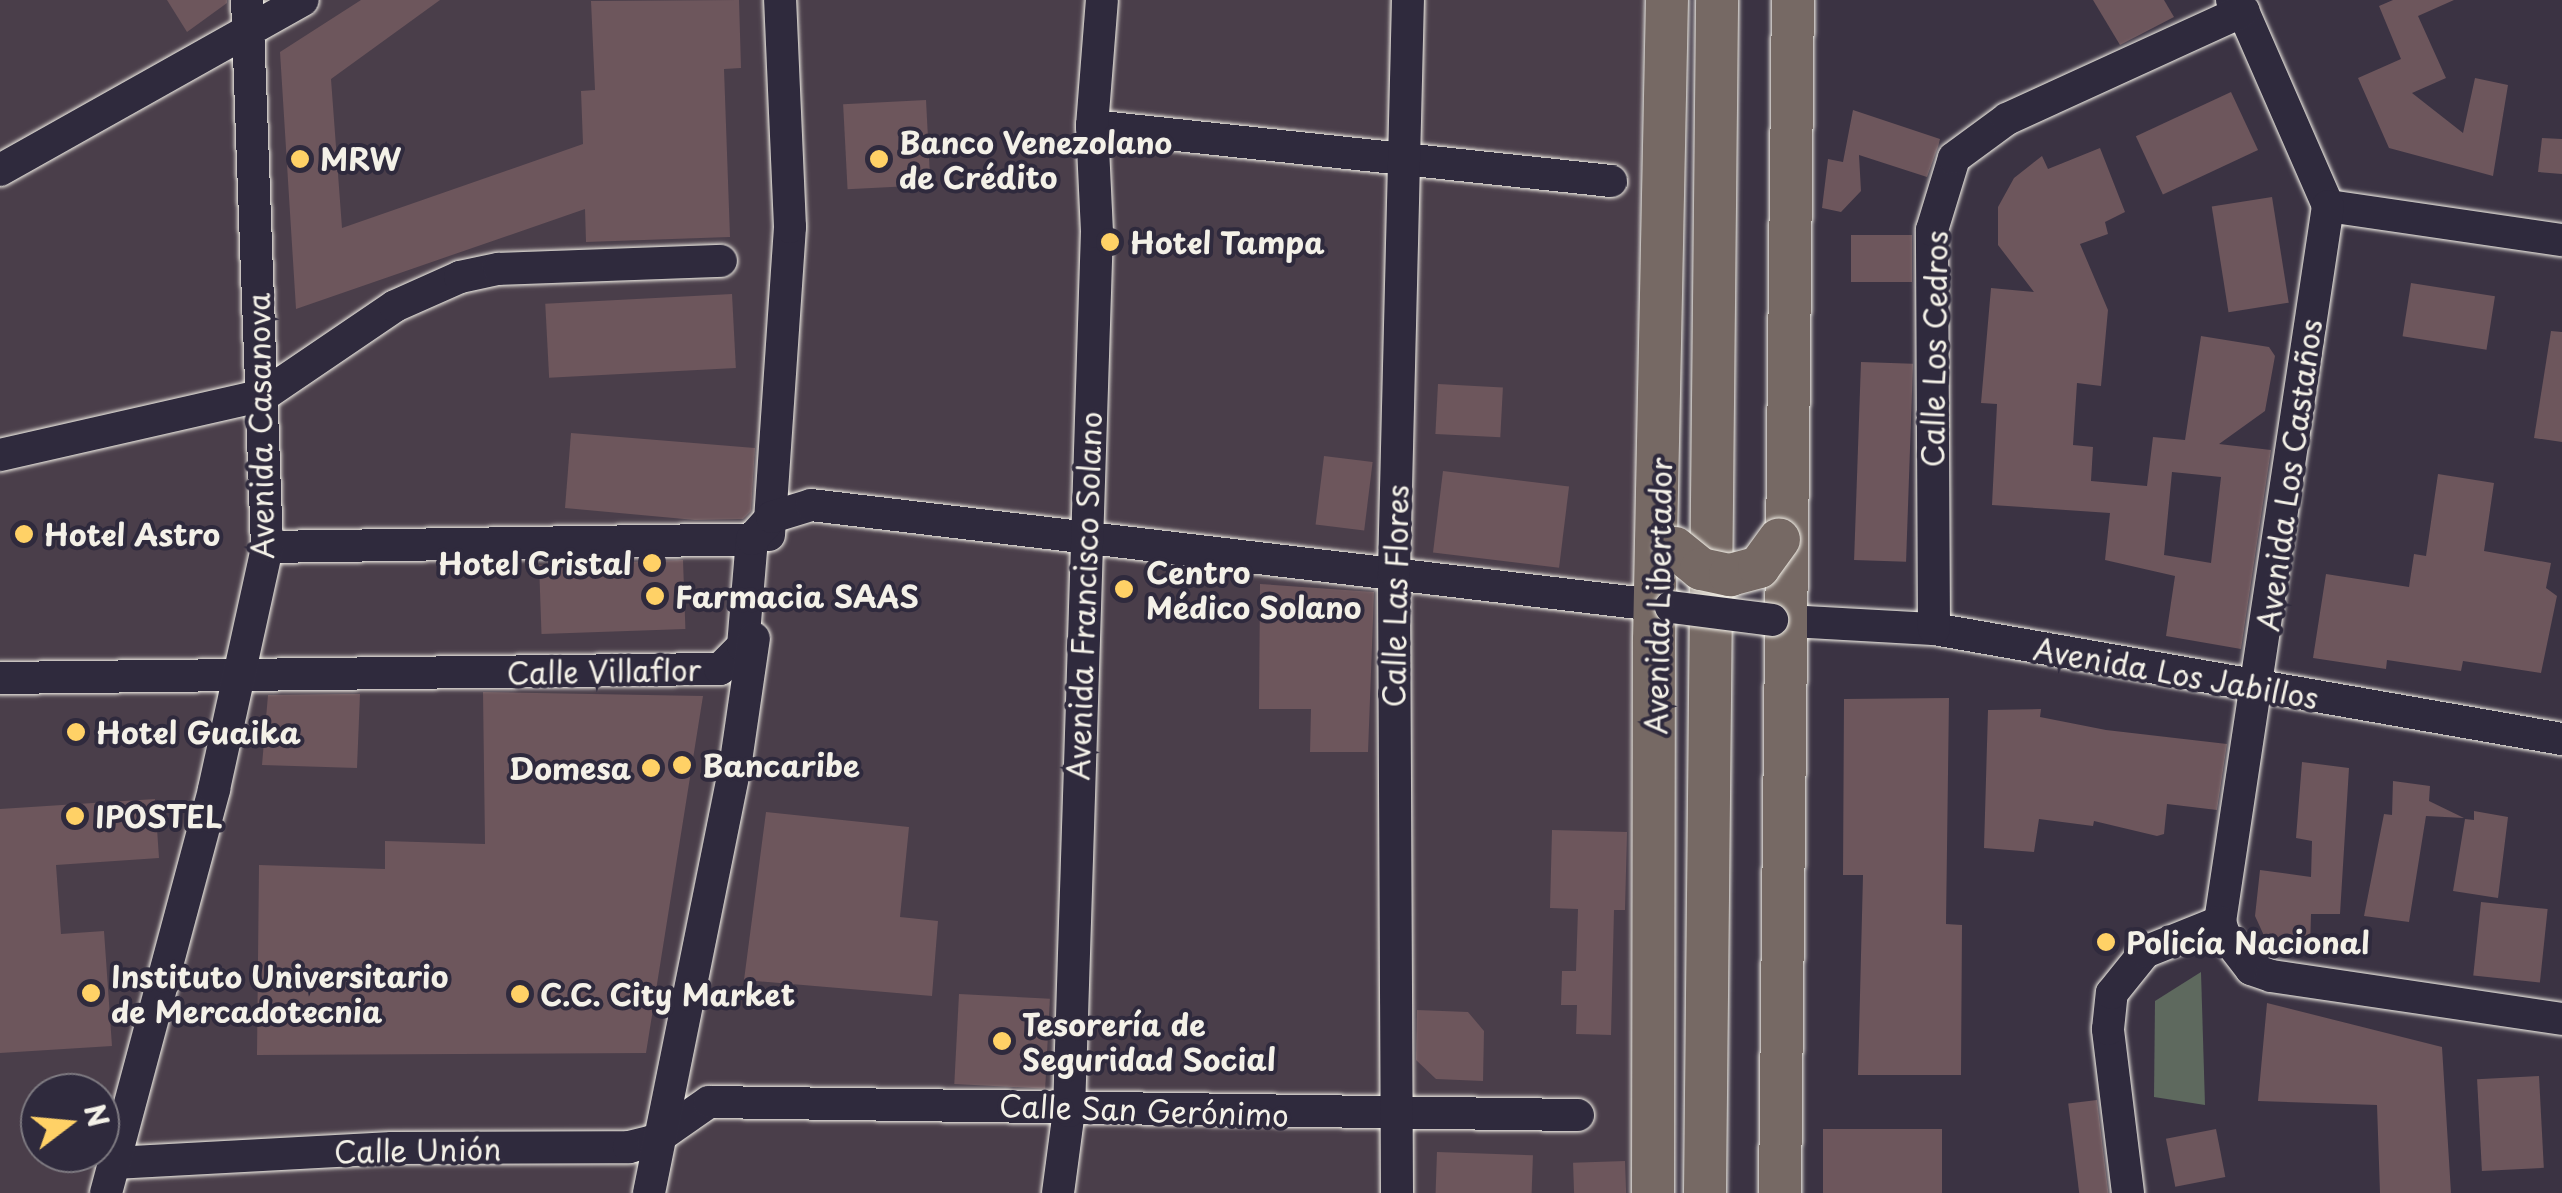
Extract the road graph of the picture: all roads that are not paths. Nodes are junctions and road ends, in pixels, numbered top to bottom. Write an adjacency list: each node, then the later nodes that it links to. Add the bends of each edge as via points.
1 (302, 0): 10 (street)
2 (780, 0): 21 (street, via 790,227)
3 (1102, 0): 11 (street, Avenida Francisco Solano)
4 (1408, 0): 12 (street, Calle Las Flores)
5 (1667, 0): 22 (main road, Avenida Libertador)
6 (1717, 0): 45 (main road, Avenida Libertador)
7 (1744, 0): 46 (main road)
8 (1792, 0): 20 (main road)
9 (2237, 6): 15 (street); 28 (street, Calle Los Cedros, via 1996,125 1954,158 1932,230)
10 (247, 16): 13 (street); 18 (street, Avenida Casanova)
11 (1092, 126): 12 (street); 23 (street, Avenida Francisco Solano, via 1097,232)
12 (1404, 161): 14 (street); 25 (street, Calle Las Flores)
13 (0, 170)
14 (1611, 181)
15 (2328, 206): 16 (street); 31 (street, Avenida Los Castaños)
16 (2562, 240)
17 (721, 261): 18 (street, via 460,277 394,306)
18 (264, 395): 19 (street); 24 (street, Avenida Casanova)
19 (0, 455)
20 (1784, 525): 22 (main road, bridge, via 1759,567 1730,575 1701,569); 27 (main road)
21 (762, 528): 23 (street, via 811,504); 24 (street); 29 (street, Calle Villaflor, via 744,646 720,669); 39 (street, via 736,761)
22 (1668, 531): 26 (main road, Avenida Libertador)
23 (1084, 532): 25 (street); 36 (street, Avenida Francisco Solano)
24 (267, 547): 29 (street, Avenida Casanova)
25 (1394, 570): 26 (street); 38 (street, Calle Las Flores)
26 (1663, 606): 27 (street, Avenida Los Jabillos, bridge); 44 (main road, Avenida Libertador)
27 (1781, 621): 28 (street, Avenida Los Jabillos); 47 (main road)
28 (1934, 629): 31 (street, Avenida Los Jabillos)
29 (241, 676): 30 (street, Calle Villaflor); 40 (street, Avenida Casanova)
30 (0, 678)
31 (2258, 690): 32 (street, Avenida Los Jabillos); 33 (street, Avenida Los Castaños)
32 (2562, 739)
33 (2220, 922): 34 (street, via 2232,950 2251,969 2271,976); 48 (street, via 2145,952 2112,993 2108,1029)
34 (2562, 1019)
35 (710, 1102): 36 (street, Calle San Gerónimo, via 946,1102); 39 (street, Calle Unión)
36 (1069, 1112): 38 (street, Calle San Gerónimo); 42 (street, Avenida Francisco Solano)
37 (1578, 1115): 38 (street, Calle San Gerónimo)
38 (1394, 1117): 43 (street, Calle Las Flores)
39 (666, 1134): 40 (street, Calle Unión, via 629,1147 392,1148); 41 (street)
40 (110, 1178)
41 (649, 1193)
42 (1058, 1193)
43 (1398, 1193)
44 (1654, 1193)
45 (1705, 1193)
46 (1732, 1193)
47 (1780, 1193)
48 (2128, 1193)

